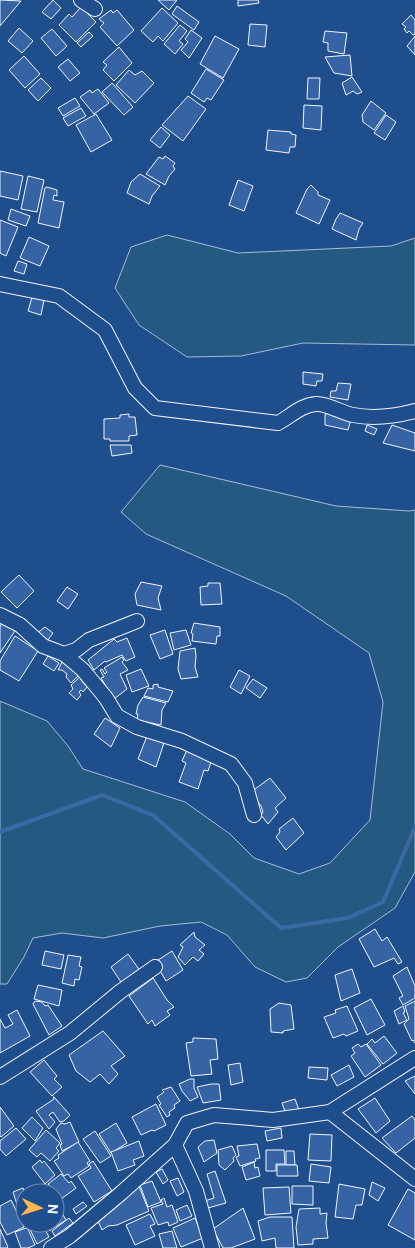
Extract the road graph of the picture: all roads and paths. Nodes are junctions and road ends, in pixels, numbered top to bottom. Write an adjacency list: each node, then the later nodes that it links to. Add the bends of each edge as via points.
1 (80, 0): 2 (street)
2 (95, 9)
3 (0, 284): 4 (street, via 58,296 105,330 136,388 155,408 278,422 296,410 319,403 353,415 374,417)
4 (415, 411)
5 (0, 615): 7 (street, via 20,625 43,646)
6 (137, 620): 7 (street)
7 (64, 654): 8 (street, via 83,670 117,716 230,764 246,783)
8 (254, 815)
9 (155, 967): 11 (street, via 121,990 70,1033)
10 (415, 1058): 12 (street)
11 (0, 1078)
12 (330, 1112): 13 (street, via 273,1120 214,1115 186,1123); 14 (street)
13 (175, 1144): 15 (street, via 70,1236); 16 (street, via 196,1191)
14 (415, 1179)
15 (51, 1248)
16 (212, 1248)

